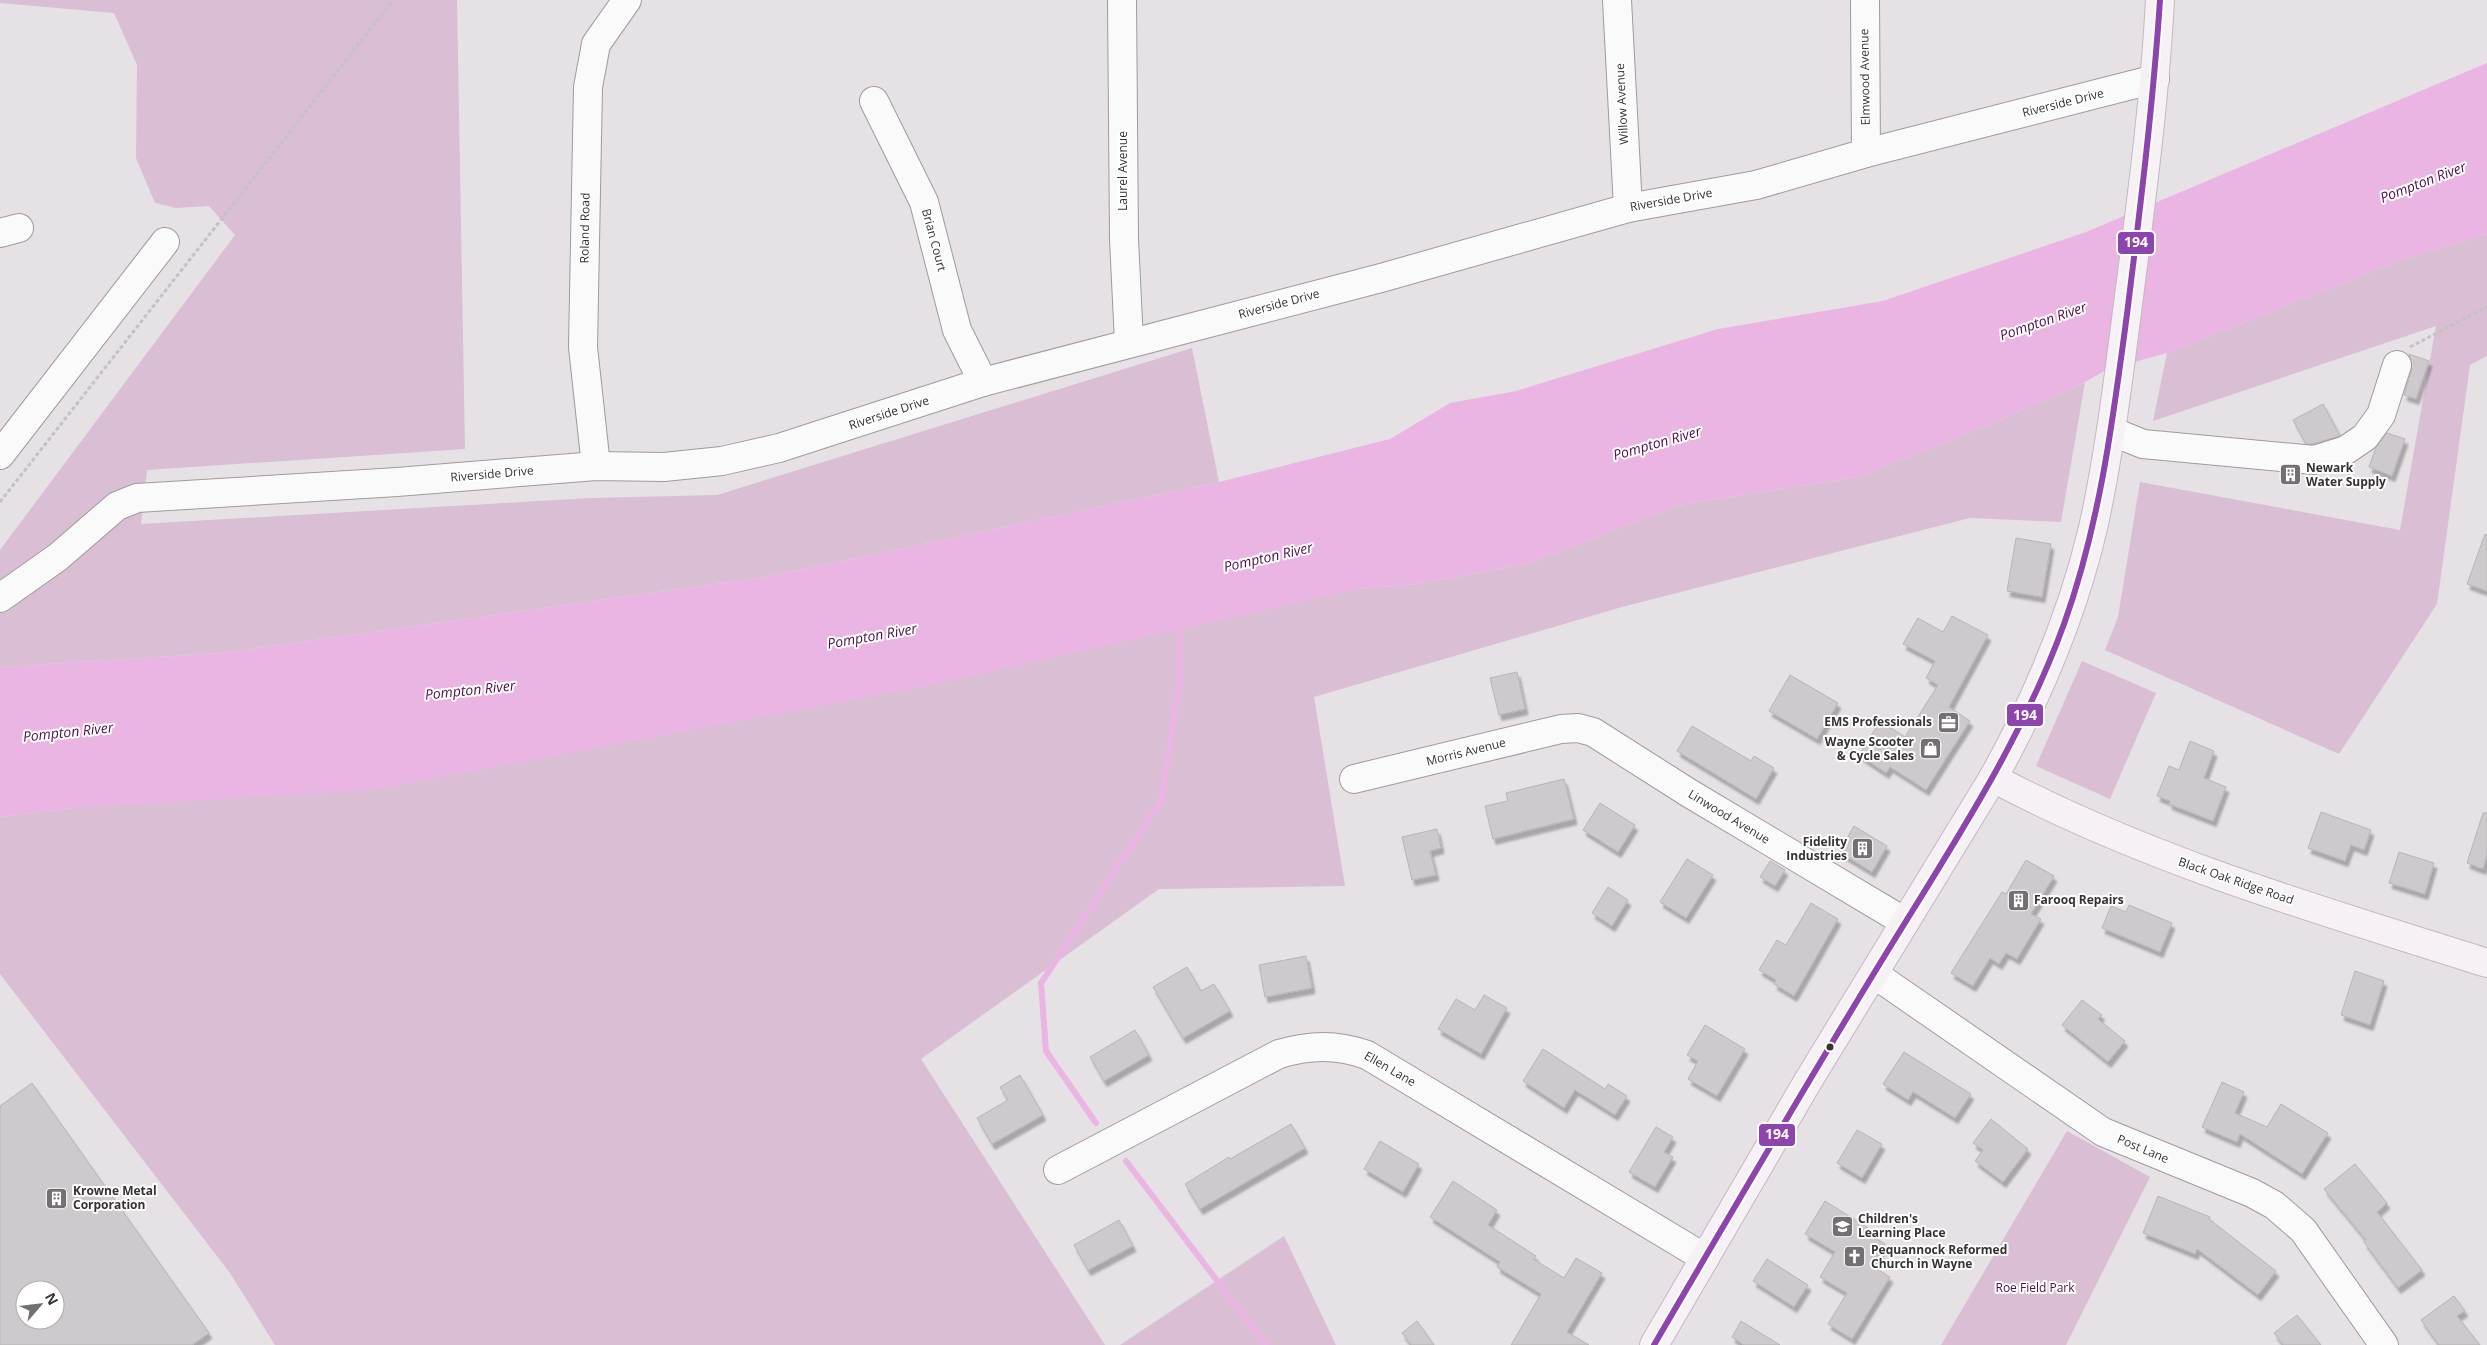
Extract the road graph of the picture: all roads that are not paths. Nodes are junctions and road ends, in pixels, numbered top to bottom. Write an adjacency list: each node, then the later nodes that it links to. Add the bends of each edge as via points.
1 (627, 0): 16 (street, Roland Road, via 596,44 588,88 583,347)
2 (1122, 0): 11 (street, Laurel Avenue, via 1124,239)
3 (1617, 0): 9 (street, Willow Avenue)
4 (1864, 0): 8 (street, Elmwood Avenue)
5 (2160, 0): 6 (main road)
6 (2156, 80): 8 (street, Riverside Drive); 14 (main road)
7 (874, 101): 13 (street, Brian Court, via 924,202 957,330)
8 (1866, 153): 9 (street, Riverside Drive, via 1756,185)
9 (1628, 208): 11 (street, Riverside Drive, via 1343,288)
10 (165, 242): 15 (street)
11 (1129, 342): 13 (street, Riverside Drive)
12 (2396, 366): 14 (street, via 2381,416 2365,437 2346,450 2314,460 2143,444)
13 (983, 382): 16 (street, Riverside Drive, via 779,448 722,461 664,467)
14 (2111, 431): 19 (main road, via 2092,530 2057,646 2022,727)
15 (0, 454)
16 (596, 466): 17 (street, Riverside Drive, via 137,498 117,506 58,558)
17 (0, 598)
18 (1578, 728): 20 (street, Morris Avenue, via 1561,729); 21 (street, Linwood Avenue, via 1593,732)
19 (1993, 778): 21 (main road); 22 (main road, Black Oak Ridge Road, via 2040,803 2174,859)
20 (1354, 779)
21 (1906, 922): 23 (main road)
22 (2487, 963)
23 (1874, 974): 25 (main road); 27 (street, Post Lane, via 2103,1132 2274,1205 2303,1230)
24 (1058, 1170): 25 (street, Ellen Lane, via 1278,1054 1310,1047 1348,1048 1367,1055)
25 (1705, 1258): 26 (main road)
26 (1654, 1345)
27 (2384, 1345)

